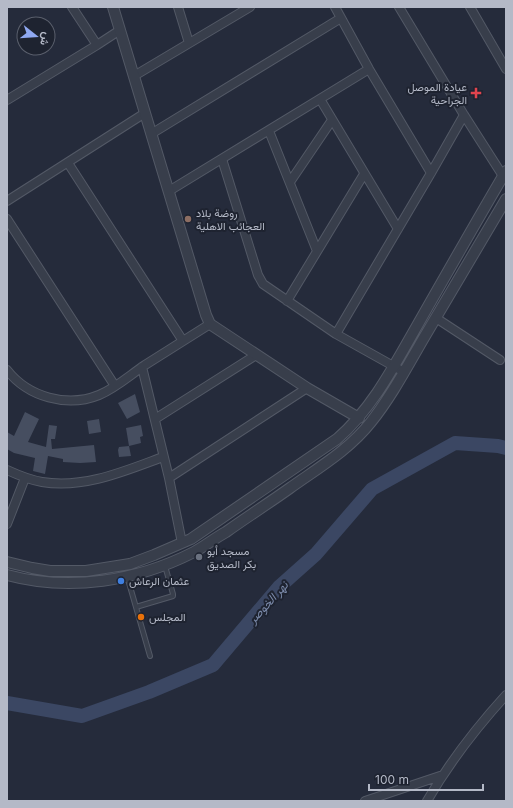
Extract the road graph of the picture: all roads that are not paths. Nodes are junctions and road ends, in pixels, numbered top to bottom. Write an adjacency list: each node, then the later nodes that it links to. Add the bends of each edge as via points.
1 (72, 7): 11 (street)
2 (113, 7): 9 (street)
3 (178, 7): 10 (street)
4 (250, 7): 10 (street)
5 (335, 7): 8 (street)
6 (400, 7): 19 (street)
7 (470, 7): 12 (street)
8 (341, 18): 13 (street); 22 (street)
9 (120, 30): 11 (street); 15 (street)
10 (189, 43): 15 (street)
11 (97, 46): 17 (street)
12 (503, 58): 14 (street)
13 (370, 69): 16 (street); 25 (street)
14 (506, 69)
15 (134, 76): 18 (street)
16 (320, 99): 20 (street); 21 (street)
17 (7, 100)
18 (145, 113): 22 (street); 24 (street)
19 (464, 115): 25 (street); 27 (street)
20 (332, 120): 26 (street); 28 (street)
21 (269, 131): 23 (street); 28 (street)
22 (151, 134): 29 (street)
23 (222, 159): 29 (street); 35 (street, via 258,275 263,284)
24 (68, 163): 31 (street); 39 (street)
25 (431, 173): 33 (street)
26 (364, 174): 33 (street); 34 (street)
27 (505, 174): 42 (street)
28 (290, 182): 34 (street)
29 (169, 191): 37 (street)
30 (506, 199): 36 (street)
31 (7, 201)
32 (7, 219): 46 (street)
33 (398, 229): 38 (street)
34 (317, 251): 35 (street)
35 (287, 301): 38 (street)
36 (436, 318): 41 (street); 45 (street)
37 (210, 324): 39 (street); 40 (street)
38 (336, 334): 42 (street)
39 (183, 341): 43 (street)
40 (256, 355): 47 (street); 49 (street)
41 (500, 360)
42 (393, 366): 45 (street); 48 (street)
43 (142, 367): 46 (street); 49 (street)
44 (7, 370): 46 (street, via 27,388 44,396 62,400 80,400 98,395)
45 (404, 372): 55 (street, via 377,414 356,439)
46 (115, 386)
47 (307, 388): 48 (street); 53 (street)
48 (358, 418): 54 (street, via 337,440)
49 (156, 419): 50 (street)
50 (163, 457): 52 (street, via 116,475 87,482 65,483); 53 (street)
51 (7, 470): 52 (street)
52 (25, 478): 56 (street)
53 (169, 478): 57 (street)
54 (255, 496): 55 (street); 57 (street)
55 (262, 508): 59 (street, via 196,551)
56 (7, 524)
57 (182, 543): 58 (street, via 130,564 86,571 50,571)
58 (7, 562)
59 (165, 566): 61 (street); 62 (lane, via 173,596)
60 (7, 575): 61 (street, via 68,584)
61 (127, 576): 62 (lane)
62 (136, 607): 63 (lane)
63 (150, 656)
64 (506, 695): 65 (street, via 485,718)
65 (443, 776): 66 (street); 67 (street)
66 (365, 801)
67 (427, 801)

